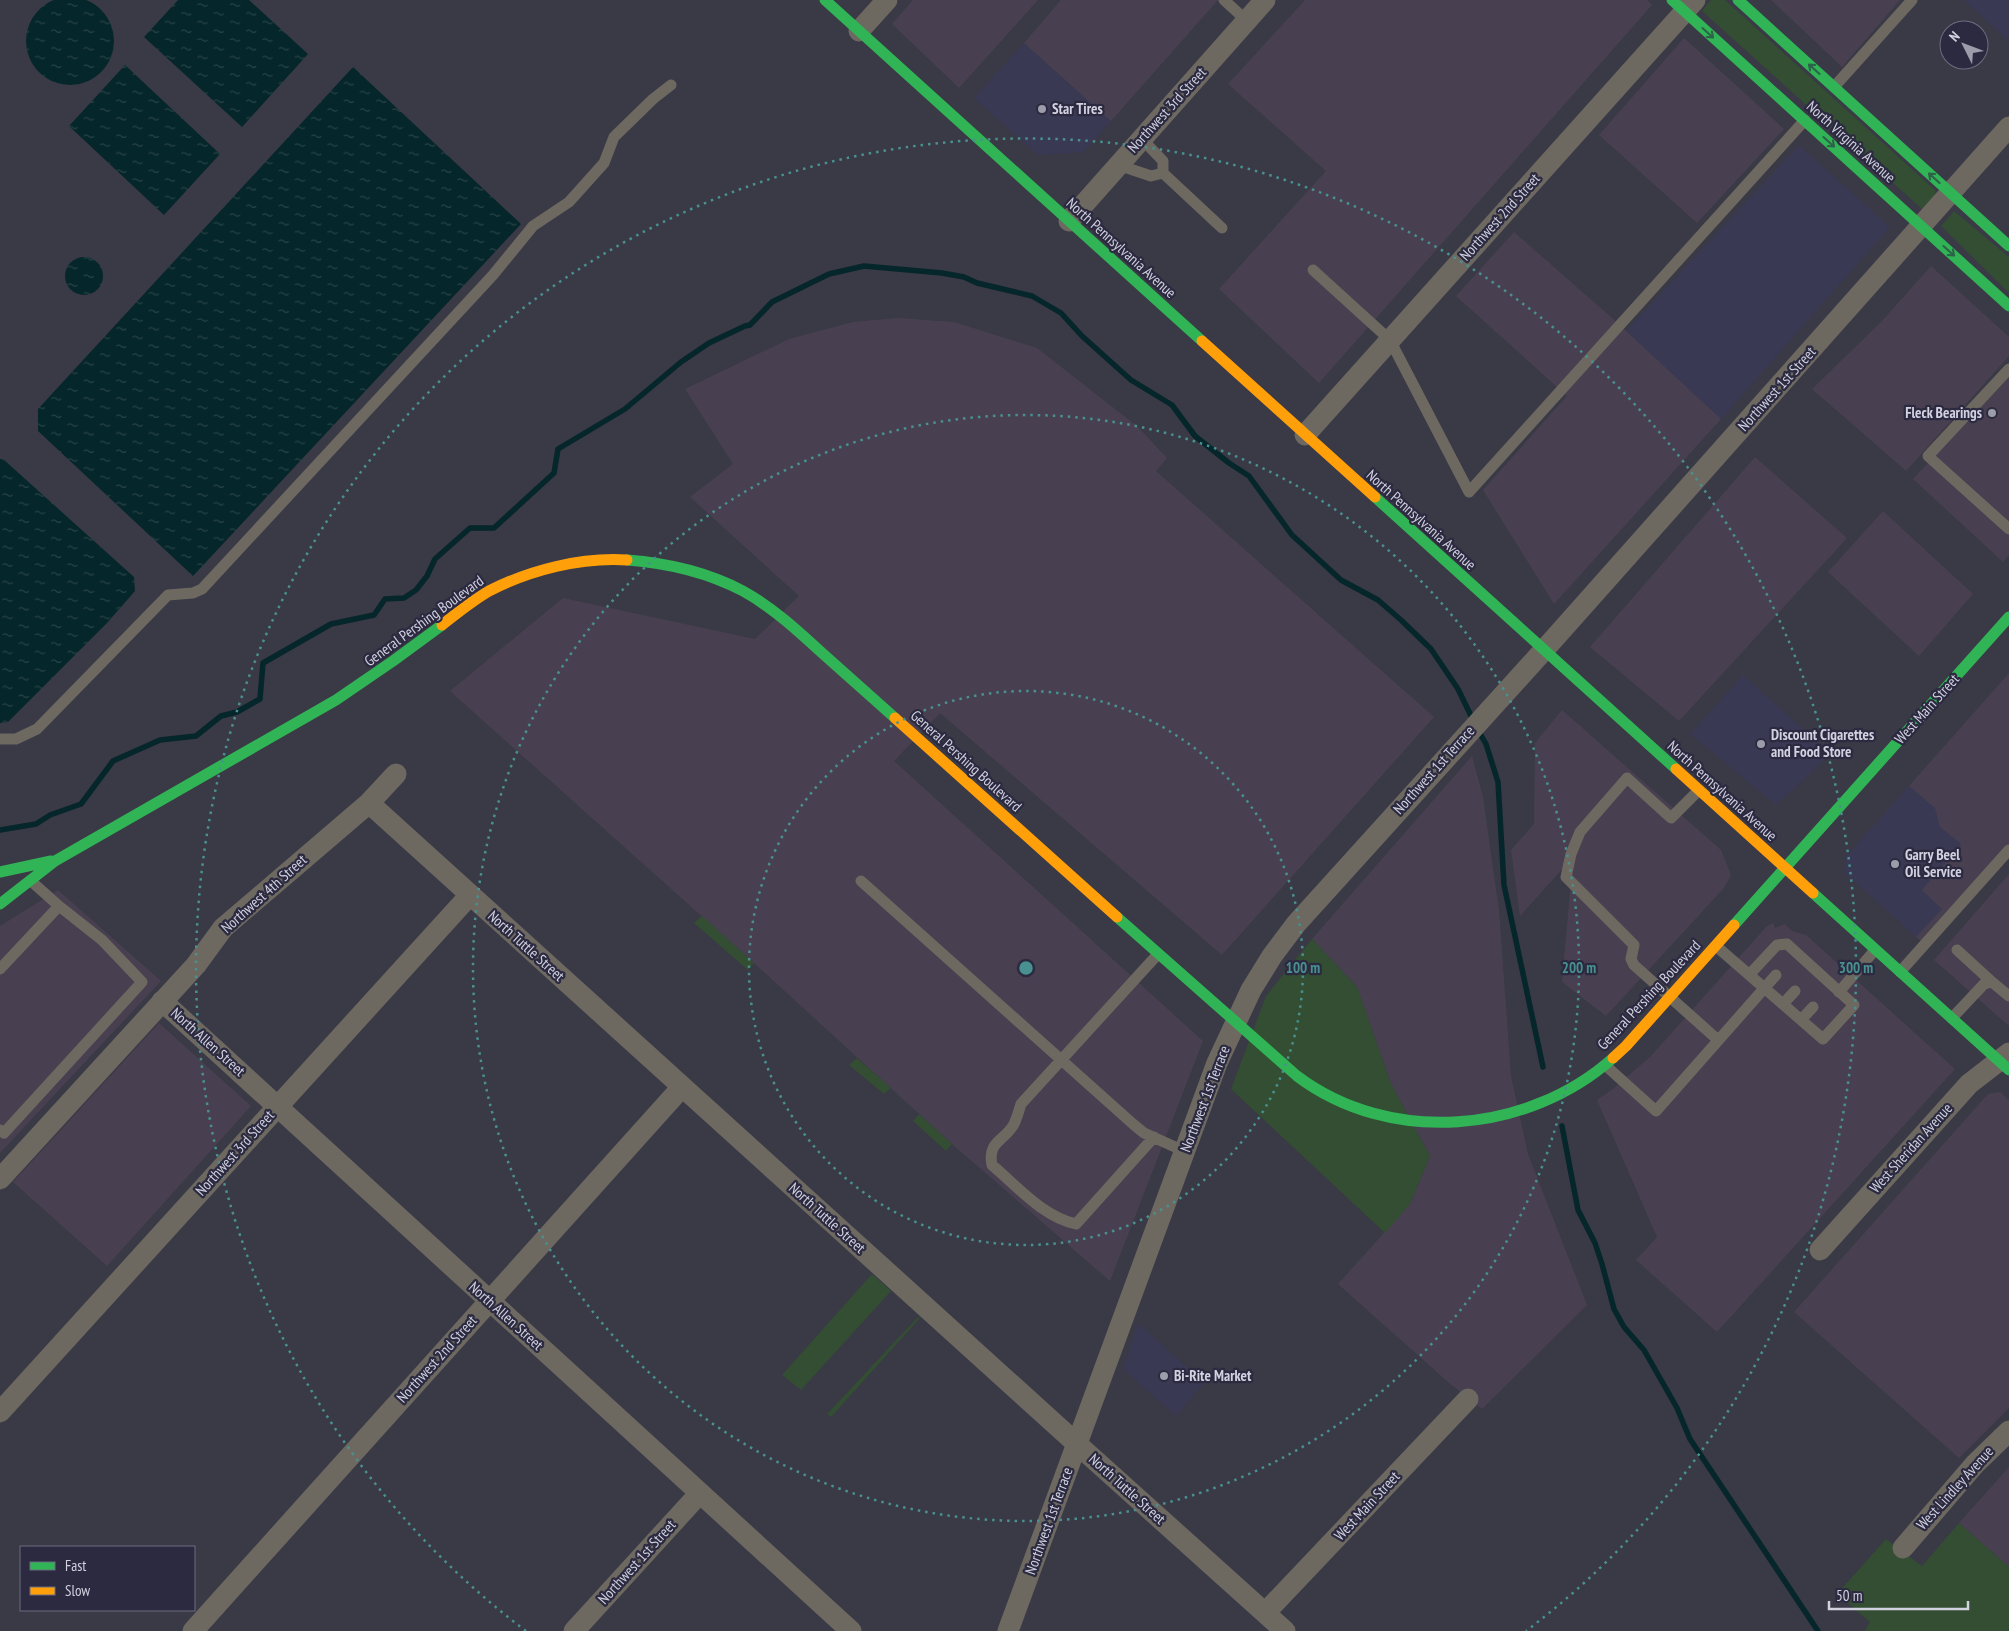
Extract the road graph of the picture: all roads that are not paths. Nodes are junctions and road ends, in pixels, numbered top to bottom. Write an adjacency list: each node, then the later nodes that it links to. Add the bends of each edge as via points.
1 (825, 0): 9 (main road, North Pennsylvania Avenue)
2 (888, 0): 9 (street)
3 (1224, 0): 8 (lane)
4 (1265, 0): 8 (street, Northwest 3rd Street)
5 (1738, 0): 11 (main road, North Virginia Avenue, one-way to 5)
6 (1912, 0): 11 (lane)
7 (1684, 4): 12 (main road, North Virginia Avenue, one-way to 12); 24 (street, Northwest 2nd Street)
8 (1247, 21): 14 (street, Northwest 3rd Street)
9 (859, 31): 18 (main road, North Pennsylvania Avenue)
10 (671, 85): 30 (lane, via 653,98 614,137 604,163 569,202 533,226 493,274 202,589 168,595 37,728 16,739)
11 (1834, 87): 17 (main road, North Virginia Avenue, one-way to 11)
12 (1805, 120): 19 (main road, North Virginia Avenue, one-way to 19); 24 (lane, via 1469,492)
13 (2009, 127): 17 (street, Northwest 1st Street)
14 (1142, 139): 15 (street, Northwest 3rd Street); 16 (lane, via 1164,161)
15 (1118, 165): 16 (lane, via 1151,176); 18 (street, Northwest 3rd Street)
16 (1163, 173): 20 (lane)
17 (1951, 193): 19 (street, Northwest 1st Street); 21 (main road, North Virginia Avenue)
18 (1069, 220): 26 (main road, North Pennsylvania Avenue)
19 (1922, 226): 23 (main road, North Virginia Avenue, one-way to 23); 29 (street, Northwest 1st Street)
20 (1222, 228)
21 (2009, 246)
22 (1313, 270): 24 (lane)
23 (2009, 306)
24 (1390, 340): 26 (street, Northwest 2nd Street)
25 (2009, 369): 27 (lane, via 1928,456)
26 (1305, 435): 29 (main road, North Pennsylvania Avenue)
27 (2009, 529)
28 (2009, 617): 36 (main road, West Main Street)
29 (1544, 650): 32 (main road, North Pennsylvania Avenue); 62 (street, Northwest 1st Terrace, via 1296,924 1251,990)
30 (0, 739)
31 (396, 774): 33 (street, Northwest 4th Street)
32 (1699, 790): 36 (main road, North Pennsylvania Avenue); 56 (lane, via 1672,818 1627,778 1580,832 1566,877 1634,945 1631,959 1634,965)
33 (369, 803): 40 (street, North Tuttle Street); 57 (street, Northwest 4th Street, via 223,928 196,965)
34 (2009, 850): 48 (lane)
35 (55, 861): 37 (main road, General Pershing Boulevard); 38 (main road, General Pershing Boulevard); 46 (main road, General Pershing Boulevard, via 336,700 497,587 550,567 582,561 650,561 714,578 770,608)
36 (1785, 867): 43 (main road, General Pershing Boulevard); 44 (main road, North Pennsylvania Avenue)
37 (0, 872)
38 (30, 881): 41 (main road, General Pershing Boulevard); 42 (lane)
39 (861, 881): 64 (lane)
40 (470, 895): 67 (street, North Tuttle Street); 68 (street, Northwest 3rd Street)
41 (0, 904)
42 (59, 906): 47 (lane); 69 (lane, via 102,940 142,982 4,1134)
43 (1716, 946): 49 (lane); 56 (main road, General Pershing Boulevard)
44 (1875, 950): 48 (main road, North Pennsylvania Avenue); 53 (lane)
45 (1957, 950): 51 (lane)
46 (1158, 954): 62 (main road, General Pershing Boulevard); 64 (lane)
47 (0, 969)
48 (1900, 972): 60 (main road, North Pennsylvania Avenue)
49 (1749, 975): 52 (lane); 53 (lane, via 1777,945 1787,944 1793,957)
50 (1776, 975): 52 (lane)
51 (1992, 982): 55 (lane); 60 (lane, via 1981,986)
52 (1764, 988): 58 (lane); 63 (lane)
53 (1832, 990): 61 (lane, via 1854,1006 1823,1039)
54 (1795, 991): 58 (lane)
55 (2009, 996)
56 (1670, 997): 63 (lane); 66 (main road, General Pershing Boulevard)
57 (162, 1001): 68 (street, North Allen Street); 72 (street, Northwest 4th Street)
58 (1783, 1004): 61 (lane)
59 (1813, 1007): 61 (lane)
60 (1952, 1018): 65 (main road, North Pennsylvania Avenue)
61 (1801, 1020)
62 (1235, 1023): 66 (main road, General Pershing Boulevard, via 1308,1084 1374,1115 1407,1122 1475,1121 1504,1116 1559,1095); 71 (street, Northwest 1st Terrace)
63 (1718, 1040): 66 (lane, via 1656,1111)
64 (1062, 1061): 70 (lane, via 1132,1124); 70 (lane, via 1021,1104 1014,1124 993,1146 990,1154 992,1164 1045,1211 1076,1224)
65 (2005, 1061): 73 (street, West Sheridan Avenue, via 1969,1084)
66 (1605, 1065)
67 (682, 1087): 74 (street, Northwest 2nd Street); 78 (street, North Tuttle Street)
68 (278, 1106): 74 (street, North Allen Street); 76 (street, Northwest 3rd Street)
69 (0, 1130)
70 (1154, 1137): 71 (lane)
71 (1184, 1151): 78 (street, Northwest 1st Terrace)
72 (0, 1179)
73 (1820, 1250)
74 (490, 1301): 79 (street, North Allen Street); 82 (street, Northwest 2nd Street)
75 (1468, 1399): 81 (street, West Main Street)
76 (0, 1412)
77 (2009, 1430): 80 (street, West Lindley Avenue, via 1974,1464)
78 (1077, 1444): 81 (street, North Tuttle Street); 85 (street, Northwest 1st Terrace)
79 (700, 1493): 83 (street, Northwest 1st Street); 84 (street, North Allen Street)
80 (1903, 1548)
81 (1265, 1613): 86 (street, North Tuttle Street)
82 (193, 1631)
83 (574, 1631)
84 (851, 1631)
85 (1008, 1631)
86 (1285, 1631)

